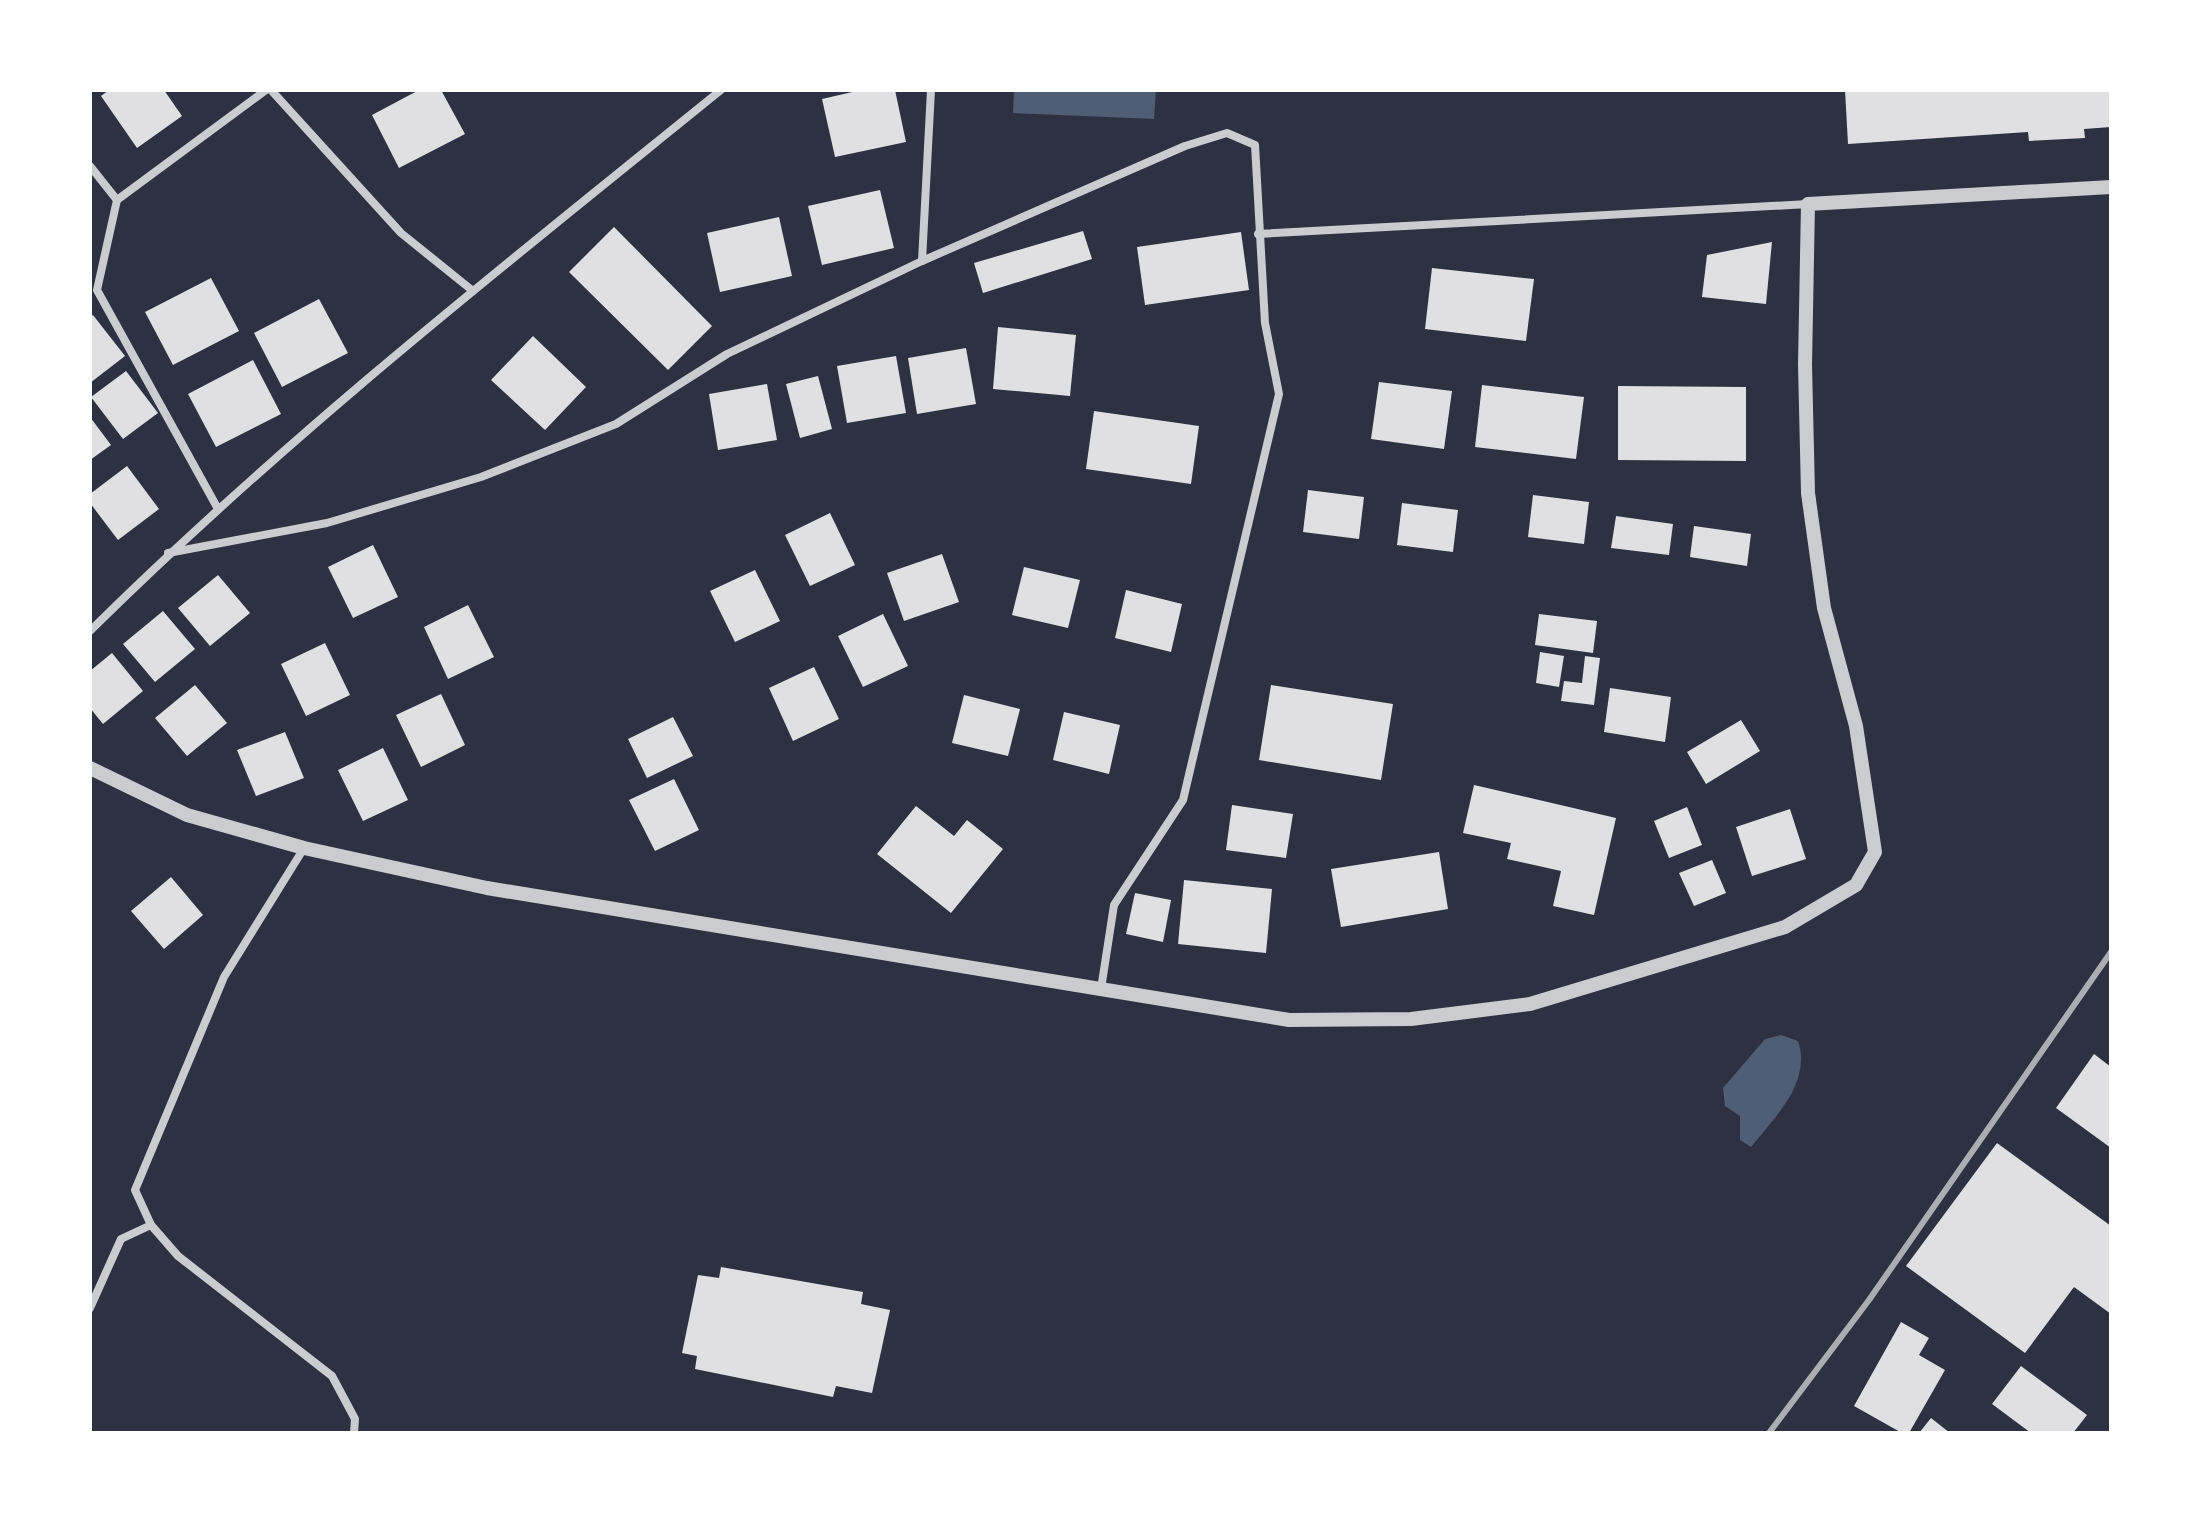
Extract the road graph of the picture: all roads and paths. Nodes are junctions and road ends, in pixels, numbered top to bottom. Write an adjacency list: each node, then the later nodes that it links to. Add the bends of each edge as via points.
1 (268, 90): 6 (street); 11 (street, via 401,233)
2 (721, 90): 11 (street)
3 (931, 90): 9 (street)
4 (90, 166): 6 (street)
5 (2111, 187): 7 (street)
6 (117, 200): 10 (street)
7 (1808, 204): 8 (street); 17 (street, via 1808,493 1824,608 1856,726 1875,852 1856,885 1785,927 1530,1004 1411,1019 1289,1020)
8 (1258, 234): 9 (street, via 1255,145 1227,133 1185,146); 17 (street, via 1265,323 1279,394 1183,800 1114,905)
9 (922, 261): 13 (street, via 727,354 616,424 495,472 327,523)
10 (93, 291): 12 (street)
11 (473, 291): 12 (street)
12 (218, 509): 13 (street)
13 (168, 553): 14 (street)
14 (90, 631)
15 (90, 768): 16 (street, via 187,815)
16 (304, 848): 17 (street, via 487,888); 18 (street, via 224,977 135,1190)
17 (1101, 989)
18 (151, 1225): 19 (street, via 121,1239); 20 (street, via 178,1256 332,1376 355,1419)
19 (90, 1308)
20 (354, 1433)

